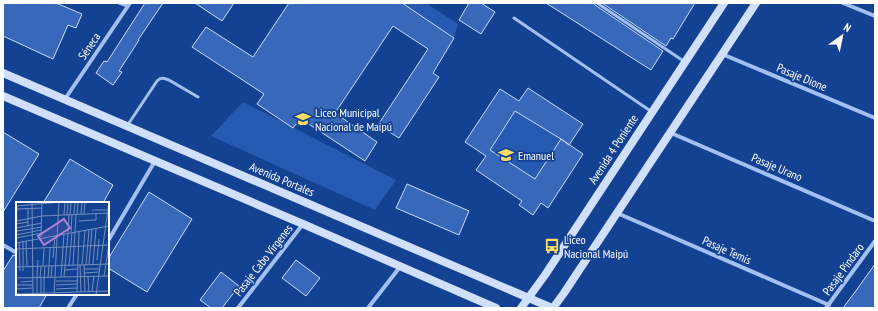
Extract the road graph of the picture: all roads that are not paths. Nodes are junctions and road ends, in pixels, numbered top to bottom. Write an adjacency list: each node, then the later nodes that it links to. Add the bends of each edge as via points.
1 (120, 3): 6 (street)
2 (597, 3): 10 (lane)
3 (724, 3): 10 (main road, Avenida 4 Poniente)
4 (756, 3): 9 (main road)
5 (843, 3): 7 (street)
6 (129, 5): 14 (street, Séneca)
7 (875, 16)
8 (514, 18): 15 (lane)
9 (722, 54): 16 (street, Pasaje Dione); 18 (main road)
10 (685, 62): 15 (main road, Avenida 4 Poniente)
11 (3, 73): 14 (main road, Avenida Portales)
12 (3, 96): 19 (main road)
13 (198, 97): 17 (lane, via 169,80 160,78)
14 (65, 99): 17 (main road, Avenida Portales)
15 (652, 112): 29 (main road, Avenida 4 Poniente)
16 (875, 118)
17 (127, 126): 29 (main road, Avenida Portales)
18 (671, 133): 20 (main road); 21 (street, Pasaje Urano)
19 (155, 161): 22 (main road); 23 (street)
20 (617, 213): 30 (street, Pasaje Temis); 36 (main road)
21 (875, 221)
22 (303, 224): 27 (main road); 32 (street, Pasaje Cabo Vírgenes)
23 (109, 239)
24 (875, 241): 30 (street, Pasaje Pindaro)
25 (3, 245): 26 (street)
26 (16, 252)
27 (400, 267): 33 (street); 34 (main road)
28 (76, 295): 31 (street)
29 (528, 298): 35 (main road, Avenida 4 Poniente); 36 (main road, Avenida Portales)
30 (827, 306)
31 (68, 308)
32 (238, 308)
33 (368, 308)
34 (496, 308)
35 (521, 308)
36 (552, 308)

